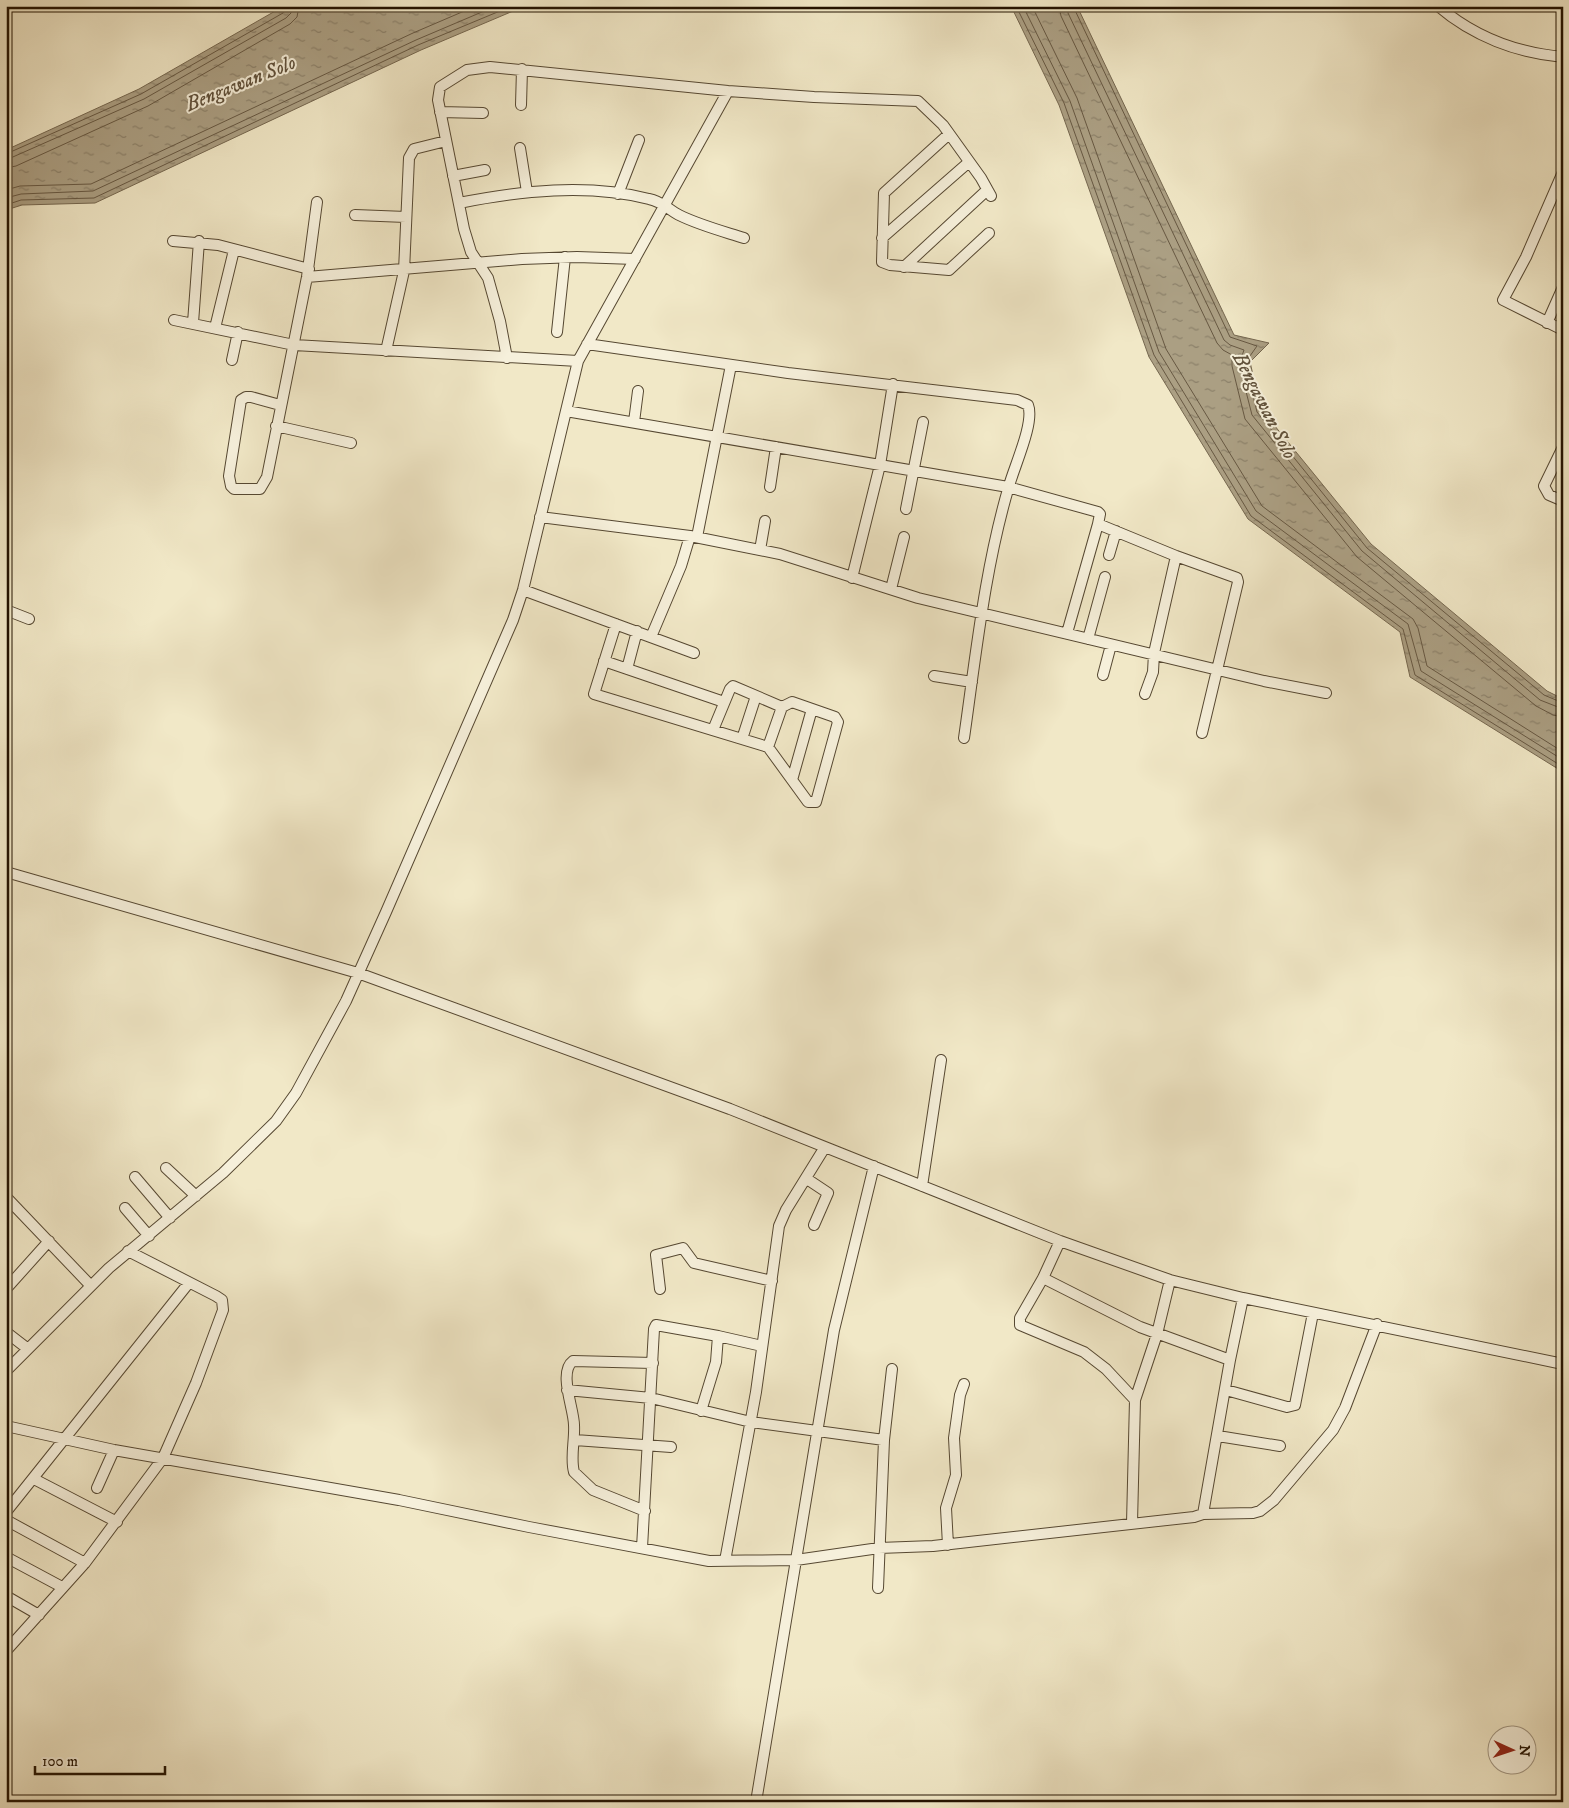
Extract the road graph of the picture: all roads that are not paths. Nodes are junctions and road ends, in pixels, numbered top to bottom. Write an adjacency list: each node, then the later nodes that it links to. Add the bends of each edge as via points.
1 (1438, 6): 2 (street, via 1457,23 1492,41 1546,56)
2 (1563, 57)
3 (522, 69): 4 (street); 5 (street); 6 (street, via 482,67 460,73 438,90)
4 (728, 91): 8 (street, via 814,98 913,100 924,105); 20 (street)
5 (521, 105)
6 (440, 112): 7 (street); 10 (street)
7 (484, 113)
8 (949, 134): 12 (street); 25 (street, via 884,193)
9 (639, 140): 17 (street)
10 (446, 141): 15 (street); 22 (street, via 418,147 411,152)
11 (520, 148): 16 (street)
12 (969, 162): 25 (street); 32 (street, via 989,194)
13 (485, 170): 15 (street)
14 (1562, 174): 38 (street, via 1526,258 1503,299)
15 (453, 176): 19 (street)
16 (528, 192): 17 (street); 19 (street)
17 (618, 194): 20 (street, via 649,199)
18 (317, 202): 34 (street)
19 (459, 203): 31 (street, via 471,252)
20 (666, 206): 24 (street, via 686,218); 30 (street)
21 (355, 215): 22 (street)
22 (406, 217): 33 (street)
23 (989, 233): 32 (street, via 949,270)
24 (744, 238)
25 (882, 238): 32 (street, via 882,262)
26 (173, 241): 27 (street)
27 (199, 242): 28 (street); 37 (street)
28 (234, 250): 34 (street); 39 (street)
29 (565, 258): 30 (street); 31 (street); 42 (street)
30 (634, 259): 43 (street)
31 (478, 262): 33 (street); 46 (street, via 488,278 497,306)
32 (904, 267)
33 (404, 271): 34 (street); 45 (street)
34 (308, 273): 44 (street)
35 (1563, 287): 38 (street)
36 (174, 320): 37 (street)
37 (193, 323): 39 (street)
38 (1547, 323): 40 (street)
39 (215, 328): 41 (street)
40 (1563, 330)
41 (238, 332): 44 (street); 47 (street)
42 (557, 332)
43 (587, 344): 48 (street); 49 (street)
44 (294, 345): 45 (street); 52 (street)
45 (386, 351): 46 (street)
46 (507, 358): 48 (street)
47 (232, 360)
48 (578, 361): 53 (street)
49 (731, 365): 50 (street); 57 (street)
50 (893, 384): 61 (street); 64 (street, via 1017,400 1028,405 1029,420)
51 (638, 391): 54 (street)
52 (280, 405): 56 (street); 56 (street, via 246,396 241,400 229,476 231,486 262,488)
53 (566, 411): 54 (street); 67 (street)
54 (634, 422): 57 (street)
55 (923, 422): 62 (street)
56 (276, 426): 58 (street)
57 (716, 436): 59 (street); 71 (street)
58 (351, 444)
59 (776, 447): 61 (street); 63 (street)
60 (1563, 447): 65 (street, via 1544,486 1549,495)
61 (880, 465): 62 (street); 77 (street)
62 (913, 470): 64 (street); 66 (street)
63 (770, 487)
64 (1008, 487): 69 (street, via 1098,512); 81 (street)
65 (1563, 501)
66 (906, 509)
67 (540, 517): 71 (street); 79 (street)
68 (765, 521): 73 (street)
69 (1098, 524): 70 (street); 85 (street)
70 (1116, 532): 74 (street); 75 (street)
71 (694, 537): 73 (street); 86 (street)
72 (904, 537): 78 (street)
73 (760, 550): 77 (street, via 812,563)
74 (1109, 555)
75 (1176, 556): 90 (street); 93 (street, via 1238,580)
76 (1106, 577): 87 (street)
77 (852, 578): 78 (street)
78 (891, 589): 81 (street)
79 (523, 590): 83 (street); 110 (street, via 468,729)
80 (6, 610): 82 (street)
81 (982, 613): 85 (street); 96 (street)
82 (29, 619)
83 (616, 624): 84 (street); 91 (street)
84 (637, 632): 86 (street); 92 (street)
85 (1067, 633): 87 (street)
86 (651, 637): 89 (street)
87 (1088, 639): 88 (street)
88 (1111, 645): 90 (street); 94 (street)
89 (694, 653)
90 (1154, 653): 93 (street); 97 (street)
91 (604, 661): 92 (street); 103 (street, via 594,694)
92 (628, 669): 100 (street)
93 (1216, 669): 98 (street); 104 (street)
94 (1103, 675)
95 (934, 676): 96 (street)
96 (972, 682): 105 (street)
97 (1145, 694)
98 (1326, 694)
99 (756, 696): 100 (street, via 733,686); 101 (street); 106 (street)
100 (724, 702): 103 (street)
101 (782, 707): 102 (street, via 792,702); 107 (street)
102 (812, 709): 108 (street); 108 (street, via 835,717 838,722 816,802 808,802)
103 (713, 730): 106 (street)
104 (1202, 733)
105 (964, 738)
106 (742, 739): 107 (street)
107 (768, 747): 108 (street)
108 (792, 780)
109 (6, 872): 110 (street)
110 (358, 973): 112 (street, via 645,1077); 118 (street, via 315,1060 276,1121)
111 (941, 1060): 117 (street)
112 (825, 1147): 113 (street); 116 (street)
113 (874, 1166): 117 (street); 155 (street, via 834,1330)
114 (166, 1168): 118 (street)
115 (135, 1177): 121 (street)
116 (807, 1179): 122 (street, via 828,1193); 129 (street, via 782,1218)
117 (922, 1186): 125 (street)
118 (196, 1196): 121 (street)
119 (6, 1197): 124 (street)
120 (125, 1208): 123 (street)
121 (170, 1218): 123 (street)
122 (814, 1226)
123 (149, 1236): 126 (street)
124 (49, 1241): 131 (street); 132 (street)
125 (1060, 1241): 127 (street); 128 (street)
126 (128, 1251): 130 (street); 131 (street)
127 (1043, 1278): 138 (street); 151 (street, via 1020,1318 1020,1325 1084,1352)
128 (1170, 1280): 134 (street); 138 (street)
129 (772, 1281): 133 (street, via 694,1263 683,1248 656,1255); 140 (street)
130 (188, 1284): 157 (street); 164 (street, via 220,1298 223,1310)
131 (90, 1286): 141 (street)
132 (6, 1289)
133 (660, 1289)
134 (1243, 1298): 135 (street); 142 (street)
135 (1313, 1313): 136 (street); 149 (street, via 1296,1405 1287,1407)
136 (1377, 1324): 144 (street); 169 (street, via 1340,1418 1274,1500 1253,1513)
137 (6, 1332): 141 (street)
138 (1157, 1334): 142 (street); 151 (street)
139 (718, 1336): 140 (street); 143 (street, via 656,1325); 152 (street, via 716,1362)
140 (762, 1346): 153 (street)
141 (28, 1348): 146 (street)
142 (1230, 1360): 149 (street)
143 (653, 1363): 148 (street, via 573,1361 568,1370); 150 (street)
144 (1563, 1364)
145 (892, 1369): 159 (street)
146 (6, 1371)
147 (964, 1384): 173 (street, via 954,1438 956,1476 946,1508)
148 (567, 1390): 150 (street); 158 (street)
149 (1226, 1390): 156 (street)
150 (651, 1398): 152 (street); 160 (street)
151 (1135, 1400): 172 (street)
152 (701, 1411): 153 (street)
153 (751, 1422): 155 (street); 178 (street)
154 (6, 1426): 157 (street)
155 (817, 1433): 159 (street); 177 (street)
156 (1218, 1436): 161 (street); 169 (street)
157 (64, 1440): 163 (street); 165 (street)
158 (575, 1440): 160 (street); 167 (street, via 574,1470 582,1481 606,1496)
159 (884, 1440): 175 (street)
160 (649, 1445): 162 (street); 167 (street)
161 (1280, 1446)
162 (671, 1447)
163 (114, 1450): 164 (street); 166 (street)
164 (163, 1458): 171 (street); 174 (street)
165 (34, 1479): 168 (street); 171 (street)
166 (97, 1488)
167 (645, 1511): 174 (street)
168 (6, 1512)
169 (1203, 1514): 172 (street)
170 (6, 1520): 179 (street)
171 (117, 1522): 179 (street)
172 (1132, 1523): 173 (street)
173 (948, 1545): 175 (street)
174 (642, 1548): 178 (street, via 698,1560)
175 (879, 1548): 177 (street); 181 (street)
176 (6, 1557): 180 (street)
177 (796, 1560): 178 (street); 185 (street)
178 (725, 1561)
179 (85, 1562): 180 (street)
180 (62, 1587): 183 (street)
181 (878, 1588)
182 (6, 1596): 183 (street)
183 (39, 1615): 184 (street)
184 (6, 1651)
185 (756, 1802)

